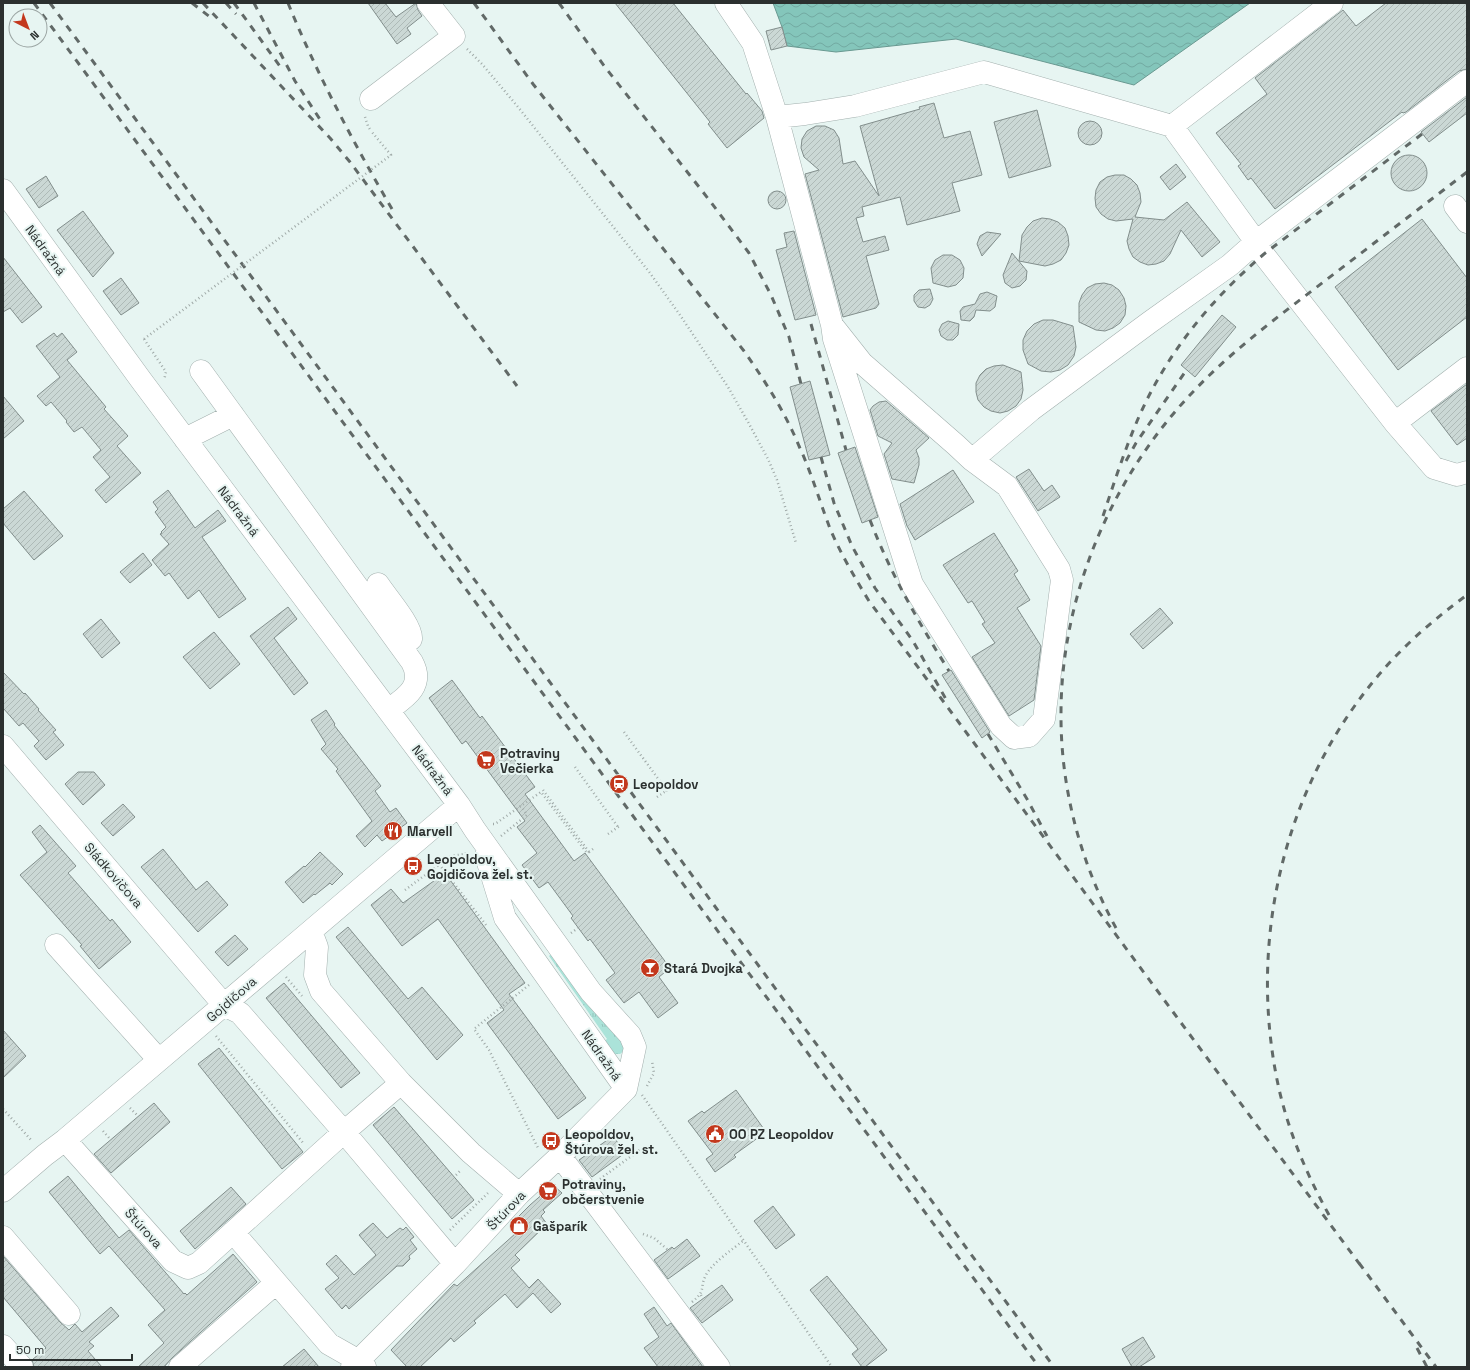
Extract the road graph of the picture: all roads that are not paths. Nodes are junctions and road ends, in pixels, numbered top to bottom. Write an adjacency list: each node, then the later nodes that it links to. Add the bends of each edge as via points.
1 (428, 3): 5 (street, via 454,36)
2 (726, 3): 6 (street, via 753,43)
3 (1332, 3): 7 (street)
4 (1467, 81): 9 (street)
5 (371, 99)
6 (777, 117): 7 (street, via 855,106 984,72); 10 (street)
7 (1172, 126): 9 (street)
8 (3, 190): 15 (street, Nádražná)
9 (1256, 242): 14 (street); 16 (street, via 1230,265 1031,410)
10 (832, 325): 16 (street, via 862,363); 16 (street, via 834,339 912,584 1001,726 1014,738 1029,736 1044,719 1062,580 1059,569 1007,486)
11 (1467, 368): 14 (street)
12 (201, 371): 13 (street)
13 (233, 414): 15 (street); 19 (street)
14 (1395, 423): 17 (street, via 1434,468 1457,475)
15 (185, 439): 20 (street, Nádražná)
16 (972, 460)
17 (1467, 472)
18 (378, 584): 19 (street, via 412,634 411,639)
19 (401, 647): 20 (street, via 412,662 417,676 415,686)
20 (388, 710): 22 (street, Nádražná)
21 (6, 755): 26 (street, Sládkovičova)
22 (459, 805): 23 (street, Nádražná); 24 (street, Gojdičova)
23 (479, 835): 29 (street, Nádražná, via 505,918); 29 (street, Nádražná, via 591,992 630,1035 635,1047)
24 (311, 930): 26 (street, Gojdičova); 28 (street, via 317,947 315,974 321,991)
25 (56, 945): 27 (street)
26 (224, 1005): 27 (street, Gojdičova); 30 (street, via 240,1013)
27 (159, 1060): 31 (street, Gojdičova)
28 (401, 1083): 30 (street, Štúrova); 34 (street, via 471,1153)
29 (626, 1090): 32 (street, Štúrova)
30 (344, 1132): 35 (street, Štúrova); 37 (street)
31 (65, 1140): 33 (street, Gojdičova); 35 (street, Štúrova, via 173,1261 188,1268 199,1264)
32 (560, 1156): 34 (street, Štúrova); 44 (street)
33 (3, 1191)
34 (519, 1194): 37 (street, Štúrova)
35 (233, 1232): 38 (street, Štúrova)
36 (3, 1237): 39 (street)
37 (455, 1264): 41 (street, Štúrova)
38 (276, 1283): 41 (street, Štúrova, via 329,1344); 43 (street)
39 (69, 1314)
40 (3, 1346): 42 (street)
41 (358, 1365)
42 (22, 1367)
43 (180, 1367)
44 (719, 1367)

